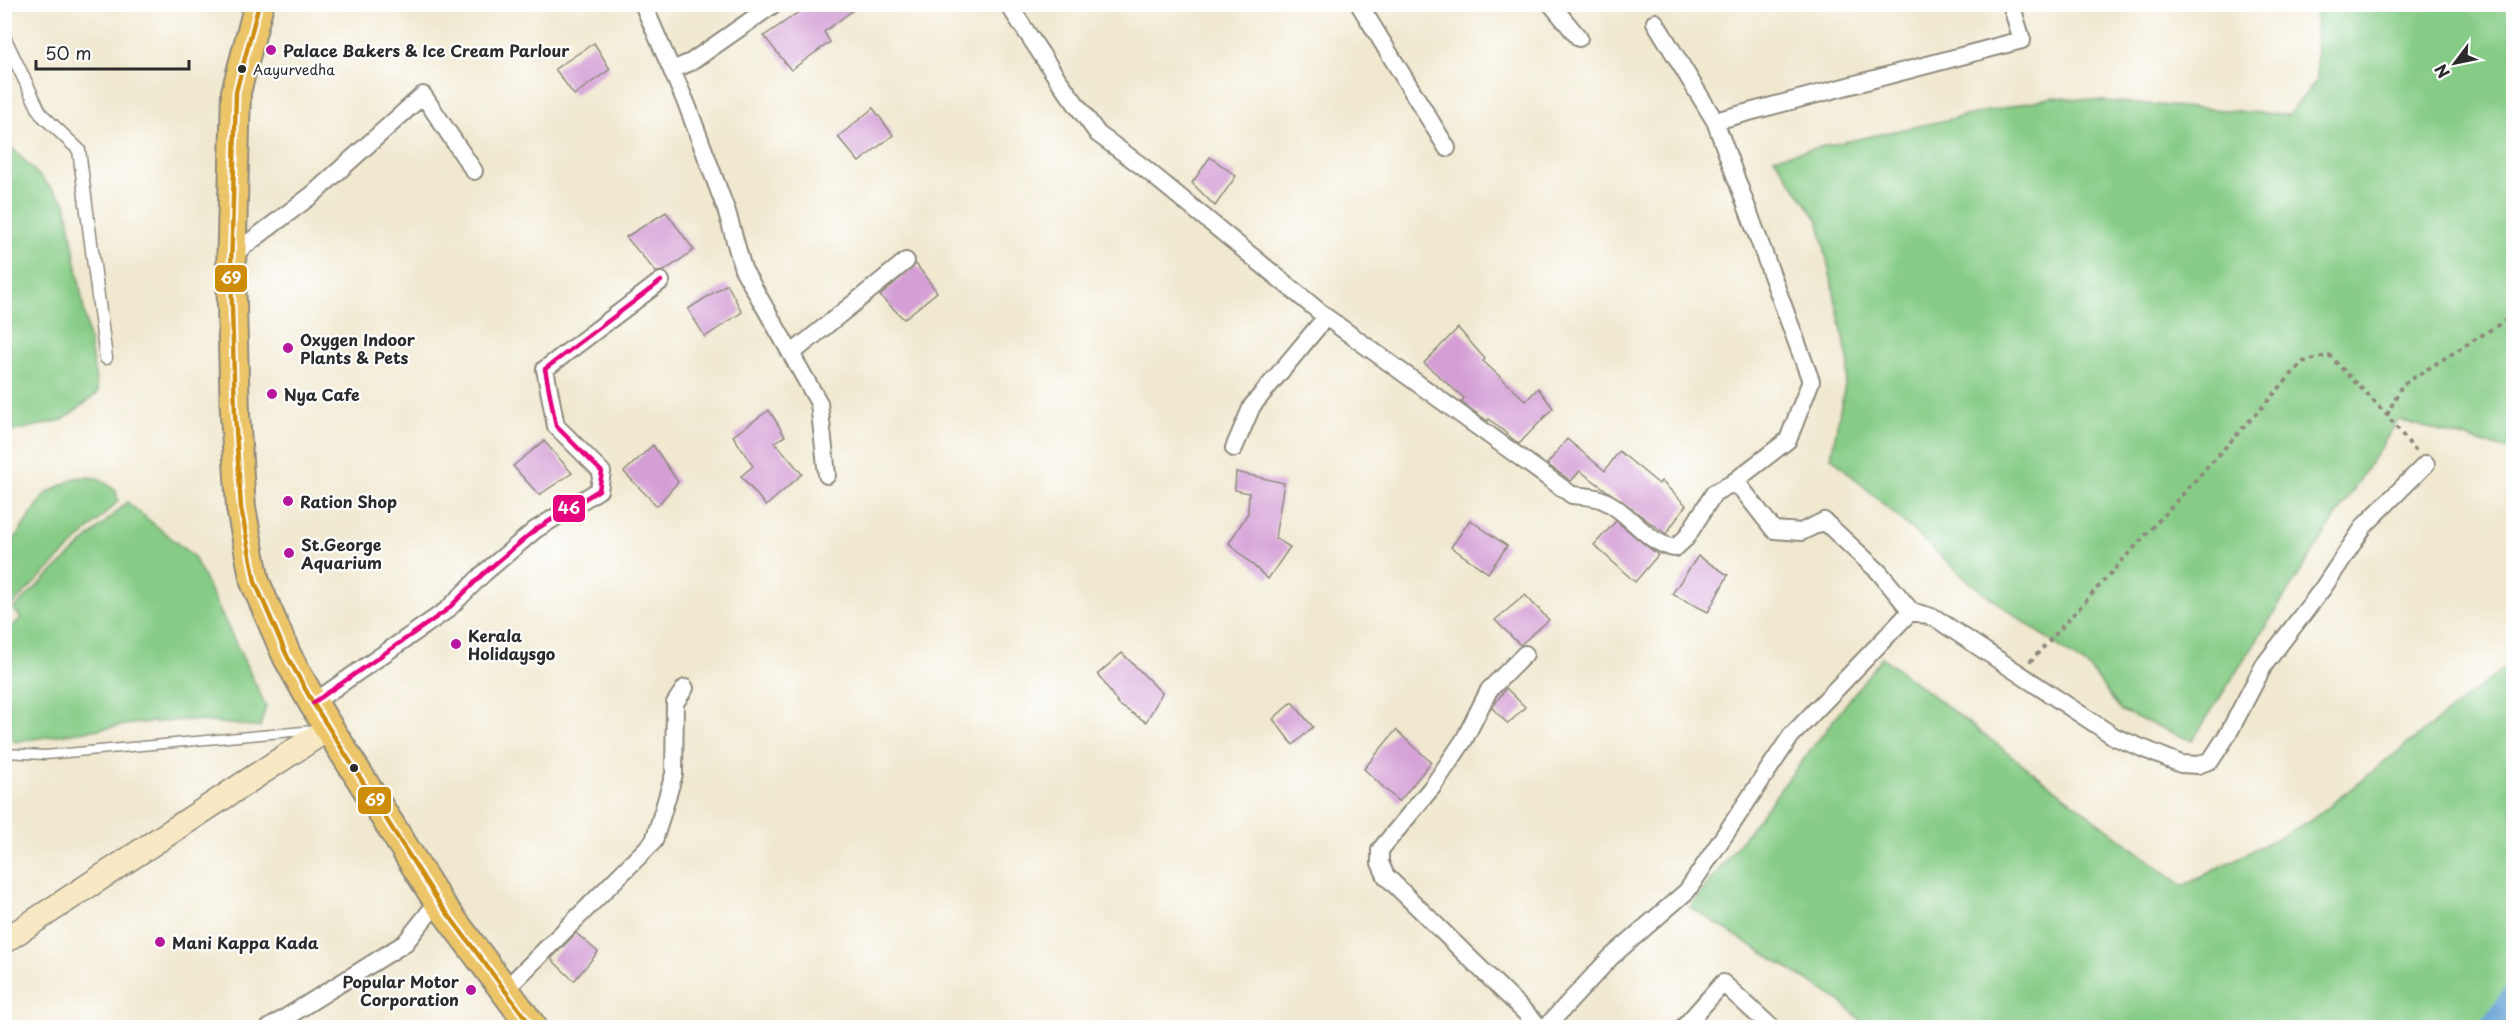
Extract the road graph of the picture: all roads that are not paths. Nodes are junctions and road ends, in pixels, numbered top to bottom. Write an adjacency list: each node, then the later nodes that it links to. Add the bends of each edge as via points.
1 (643, 4): 11 (street)
2 (774, 4): 11 (street, via 691,62)
3 (1008, 4): 18 (street, via 1098,134)
4 (1359, 4): 13 (street)
5 (1551, 4): 10 (street)
6 (2011, 4): 12 (street, via 2022,40)
7 (257, 5): 15 (highway, via 236,92)
8 (1655, 22): 12 (street)
9 (4, 37): 20 (street, via 40,114 80,150)
10 (1579, 38)
11 (672, 70): 19 (street, via 726,212 743,269)
12 (1715, 121): 24 (street, via 1811,381 1788,440)
13 (1448, 148)
14 (474, 171): 15 (street, via 423,95 312,195)
15 (231, 256): 28 (highway, via 241,508 255,582 287,656)
16 (906, 261): 19 (street)
17 (661, 280): 28 (street, via 545,369 556,426 602,472 599,490 535,530 447,610)
18 (1326, 317): 21 (street, via 1252,406); 24 (street, via 1572,495 1601,499 1662,546 1675,548 1686,538 1714,493)
19 (791, 354): 23 (street, via 819,403)
20 (106, 358)
21 (1234, 448)
22 (2426, 464): 25 (street, via 2365,525 2264,665 2211,760 2198,765 2181,764 2115,737 1935,618)
23 (827, 475)
24 (1731, 484): 25 (street, via 1741,488 1774,530 1801,532 1824,521 1879,572)
25 (1911, 611): 36 (street, via 1791,736 1687,891 1611,957)
26 (1525, 654): 36 (street, via 1489,690 1464,740 1433,786 1380,850 1380,863 1386,876)
27 (685, 688): 33 (street, via 675,703 674,774 654,842)
28 (313, 703): 29 (highway)
29 (329, 728): 30 (lane, via 45,755); 31 (highway); 32 (main road)
30 (4, 753)
31 (438, 901): 33 (highway); 34 (street, via 405,943)
32 (4, 941)
33 (504, 991): 35 (highway)
34 (269, 1028)
35 (533, 1028)
36 (1543, 1028)
37 (1683, 1028): 38 (street, via 1723,983)
38 (1772, 1028)

